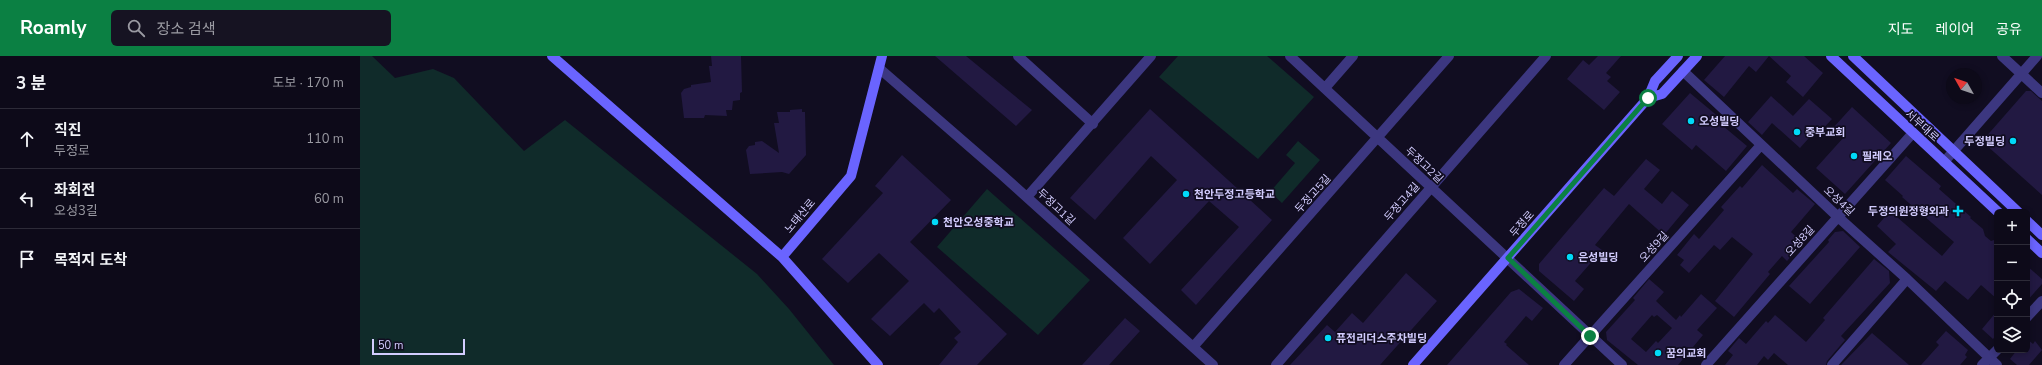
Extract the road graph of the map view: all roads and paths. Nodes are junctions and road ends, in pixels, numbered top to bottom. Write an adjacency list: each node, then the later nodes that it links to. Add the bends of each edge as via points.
1 (552, 56): 36 (street)
2 (882, 56): 15 (street, 노태산로)
3 (1018, 56): 21 (street)
4 (1151, 56): 21 (street)
5 (1290, 56): 18 (street, 두정고2길)
6 (1353, 56): 18 (street)
7 (1450, 56): 23 (street, 두정고5길)
8 (1546, 56): 27 (street, 두정고4길)
9 (1697, 56): 16 (street, 두정로)
10 (1831, 56): 22 (street, 서부대로)
11 (1853, 56): 25 (street, 서부대로)
12 (2002, 56): 17 (street)
13 (2037, 56): 17 (street)
14 (1673, 58): 20 (street, 두정로, via 1655,81)
15 (880, 69): 28 (street, 두정고1길); 36 (street, 노태산로, via 851,176)
16 (1684, 71): 20 (street, 두정로, via 1662,94); 24 (street, 오성4길)
17 (2021, 74): 19 (street); 25 (street)
18 (1325, 88): 23 (street, 두정고2길)
19 (2042, 93)
20 (1648, 98): 37 (street, 두정로)
21 (1093, 124): 28 (street)
22 (1912, 134): 26 (street, 서부대로); 31 (street, 오성8길)
23 (1378, 138): 27 (street, 두정고2길); 42 (street, 두정고5길)
24 (1761, 145): 31 (street, 오성4길); 41 (street, 오성9길)
25 (1953, 153): 26 (street); 30 (street, 서부대로)
26 (1944, 162): 29 (street, 서부대로)
27 (1430, 188): 37 (street, 두정고2길); 47 (street, 두정고4길)
28 (1027, 197): 42 (street, 두정고1길)
29 (1995, 209)
30 (2015, 209)
31 (1838, 217): 38 (street, 오성4길); 51 (street, 오성8길)
32 (2030, 224): 33 (street)
33 (2042, 235)
34 (2030, 242): 35 (street)
35 (2042, 253)
36 (782, 257): 45 (street)
37 (1508, 258): 41 (street, 두정고2길); 48 (street, 두정로)
38 (1907, 279): 44 (street, 오성4길); 52 (street)
39 (2042, 301): 40 (street)
40 (2030, 314)
41 (1590, 336): 49 (street, 오성9길); 50 (street, 두정고2길)
42 (1193, 347): 46 (street, 두정고1길)
43 (1995, 353): 44 (street)
44 (1989, 363)
45 (878, 365)
46 (1213, 365)
47 (1276, 365)
48 (1413, 365)
49 (1564, 365)
50 (1622, 365)
51 (1706, 365)
52 (1832, 365)

